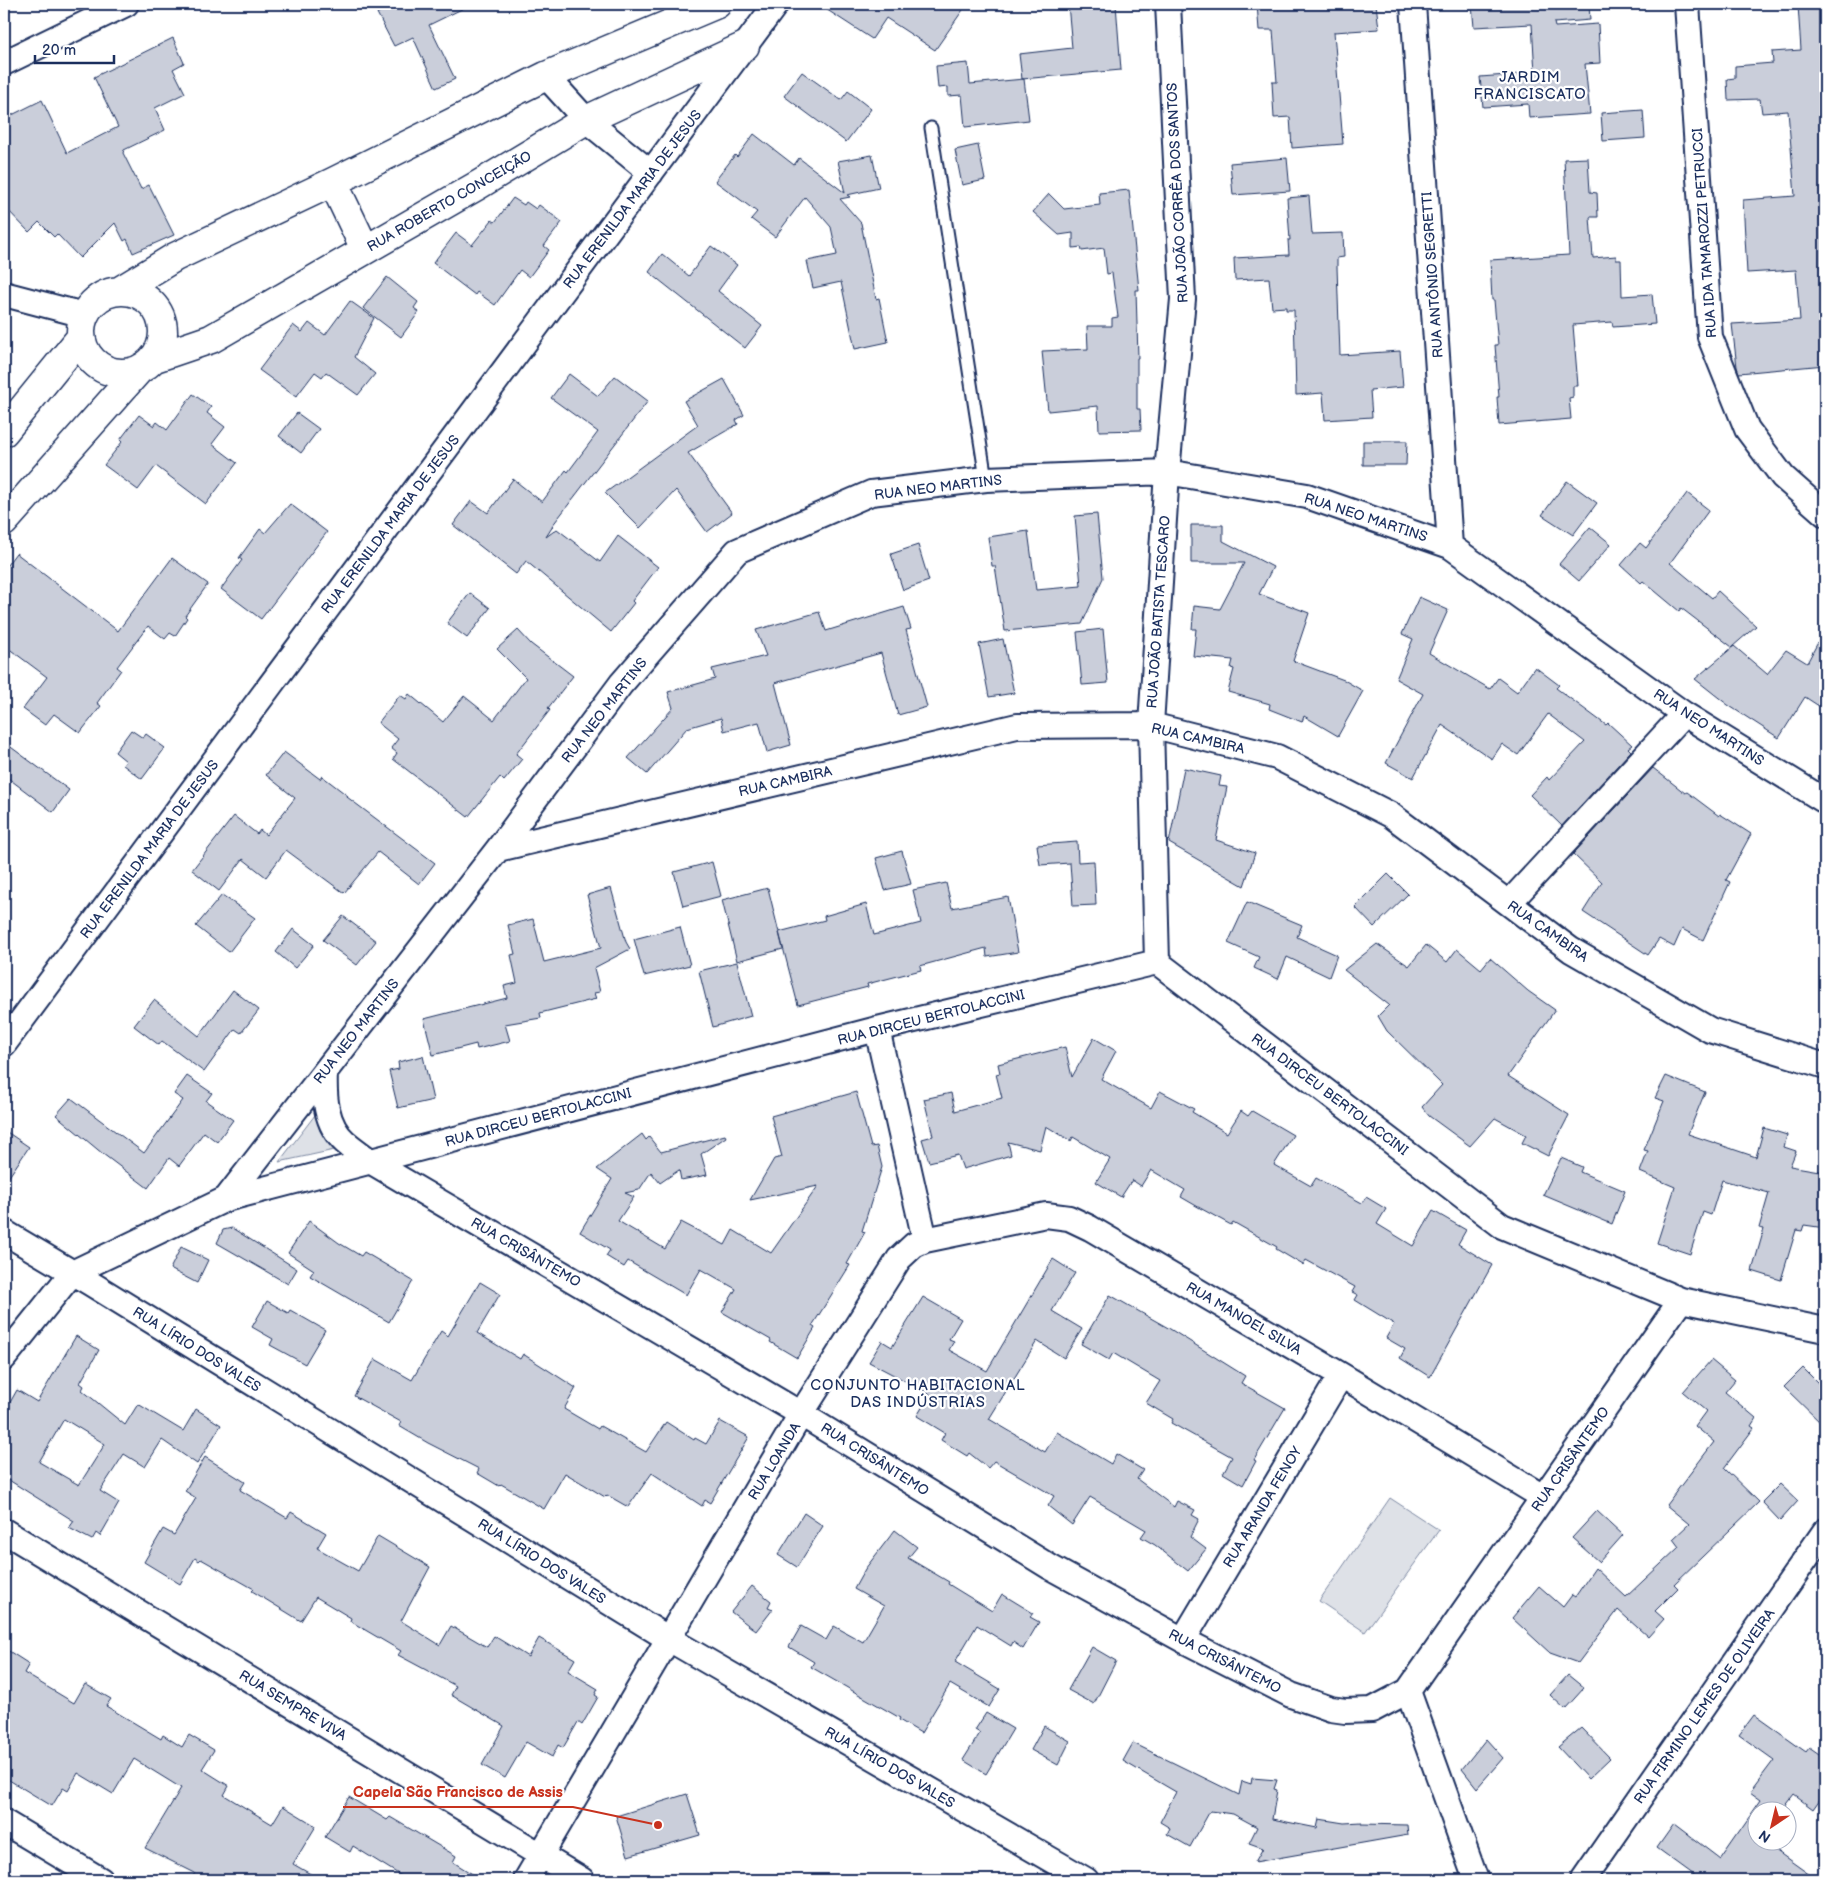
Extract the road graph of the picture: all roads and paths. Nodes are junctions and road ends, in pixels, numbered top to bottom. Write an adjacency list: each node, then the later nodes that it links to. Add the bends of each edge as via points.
1 (126, 4): 8 (street)
2 (717, 4): 9 (street)
3 (776, 4): 7 (street, RUA ERENILDA MARIA DE JESUS)
4 (1168, 4): 20 (street, RUA JOÃO CORRÊA DOS SANTOS, via 1183,299)
5 (1413, 4): 24 (street, RUA ANTÔNIO SEGRETTI)
6 (1687, 4): 22 (street, RUA IDA TAMAROZZI PETRUCCI, via 1710,337 1747,430 1783,477)
7 (745, 46): 10 (street, RUA ROBERTO CONCEIÇÃO); 12 (street, RUA ERENILDA MARIA DE JESUS)
8 (4, 63)
9 (546, 76): 10 (street); 13 (street)
10 (586, 120): 12 (street); 14 (street, RUA ROBERTO CONCEIÇÃO)
11 (931, 128): 21 (lane)
12 (651, 173): 32 (street, RUA ERENILDA MARIA DE JESUS)
13 (333, 182): 14 (street); 15 (street, via 175,257)
14 (365, 250): 18 (street, RUA ROBERTO CONCEIÇÃO, via 211,339)
15 (121, 290): 17 (street, via 99,297); 18 (street, via 146,298 160,314 164,333 161,347)
16 (4, 294): 17 (street)
17 (83, 326): 18 (street, via 89,358 105,370 123,374); 19 (street)
18 (147, 364): 23 (street, RUA ROBERTO CONCEIÇÃO)
19 (4, 432)
20 (1167, 472): 21 (street, RUA NEO MARTINS); 24 (street, RUA NEO MARTINS, via 1307,496); 26 (street, RUA JOÃO BATISTA TESCARO)
21 (986, 479): 28 (street, RUA NEO MARTINS, via 871,494 737,552 621,684)
22 (1825, 514)
23 (4, 522)
24 (1450, 546): 25 (street, RUA NEO MARTINS)
25 (1684, 714): 27 (street, RUA NEO MARTINS); 29 (street)
26 (1151, 725): 28 (street, RUA CAMBIRA, via 1017,726); 29 (street, RUA CAMBIRA, via 1277,757 1391,815); 30 (street, RUA JOÃO BATISTA TESCARO)
27 (1825, 801)
28 (498, 848): 34 (street, RUA NEO MARTINS)
29 (1509, 903): 33 (street, RUA CAMBIRA, via 1572,950 1710,1030)
30 (1157, 962): 31 (street, RUA DIRCEU BERTOLACCINI); 40 (street, RUA DIRCEU BERTOLACCINI, via 1502,1226)
31 (877, 1029): 35 (street, RUA DIRCEU BERTOLACCINI); 38 (street)
32 (4, 1044)
33 (1825, 1066)
34 (325, 1072): 35 (street, RUA CRISÂNTEMO, via 326,1107 331,1122 344,1141); 36 (street, RUA NEO MARTINS)
35 (370, 1161): 36 (street, RUA DIRCEU BERTOLACCINI); 44 (street, RUA CRISÂNTEMO)
36 (226, 1199): 39 (street, RUA DIRCEU BERTOLACCINI)
37 (4, 1232): 39 (street, RUA LÍRIO DOS VALES)
38 (925, 1240): 43 (street, RUA MANOEL SILVA, via 1046,1215 1069,1218); 44 (street, RUA LOANDA, via 899,1259)
39 (72, 1273): 42 (street, RUA DIRCEU BERTOLACCINI); 48 (street, RUA LÍRIO DOS VALES)
40 (1681, 1300): 41 (street, RUA DIRCEU BERTOLACCINI); 45 (street, RUA CRISÂNTEMO)
41 (1825, 1330)
42 (4, 1358)
43 (1341, 1375): 45 (street, RUA MANOEL SILVA); 49 (street, RUA ARANDA FENOY)
44 (801, 1414): 48 (street, RUA LOANDA); 49 (street, RUA CRISÂNTEMO, via 1050,1567)
45 (1543, 1497): 50 (street, RUA CRISÂNTEMO)
46 (4, 1531): 52 (street, RUA SEMPRE VIVA)
47 (1825, 1531): 58 (street, RUA FIRMINO LEMES DE OLIVEIRA)
48 (669, 1639): 52 (street, RUA LOANDA); 56 (street, RUA LÍRIO DOS VALES)
49 (1183, 1640): 50 (street, RUA CRISÂNTEMO, via 1291,1695 1331,1709 1372,1710)
50 (1408, 1691): 57 (street)
51 (4, 1822): 53 (street)
52 (541, 1855): 54 (street, RUA LOANDA); 55 (street, RUA SEMPRE VIVA)
53 (101, 1880)
54 (526, 1880)
55 (582, 1880)
56 (1086, 1880)
57 (1476, 1880)
58 (1583, 1880)

